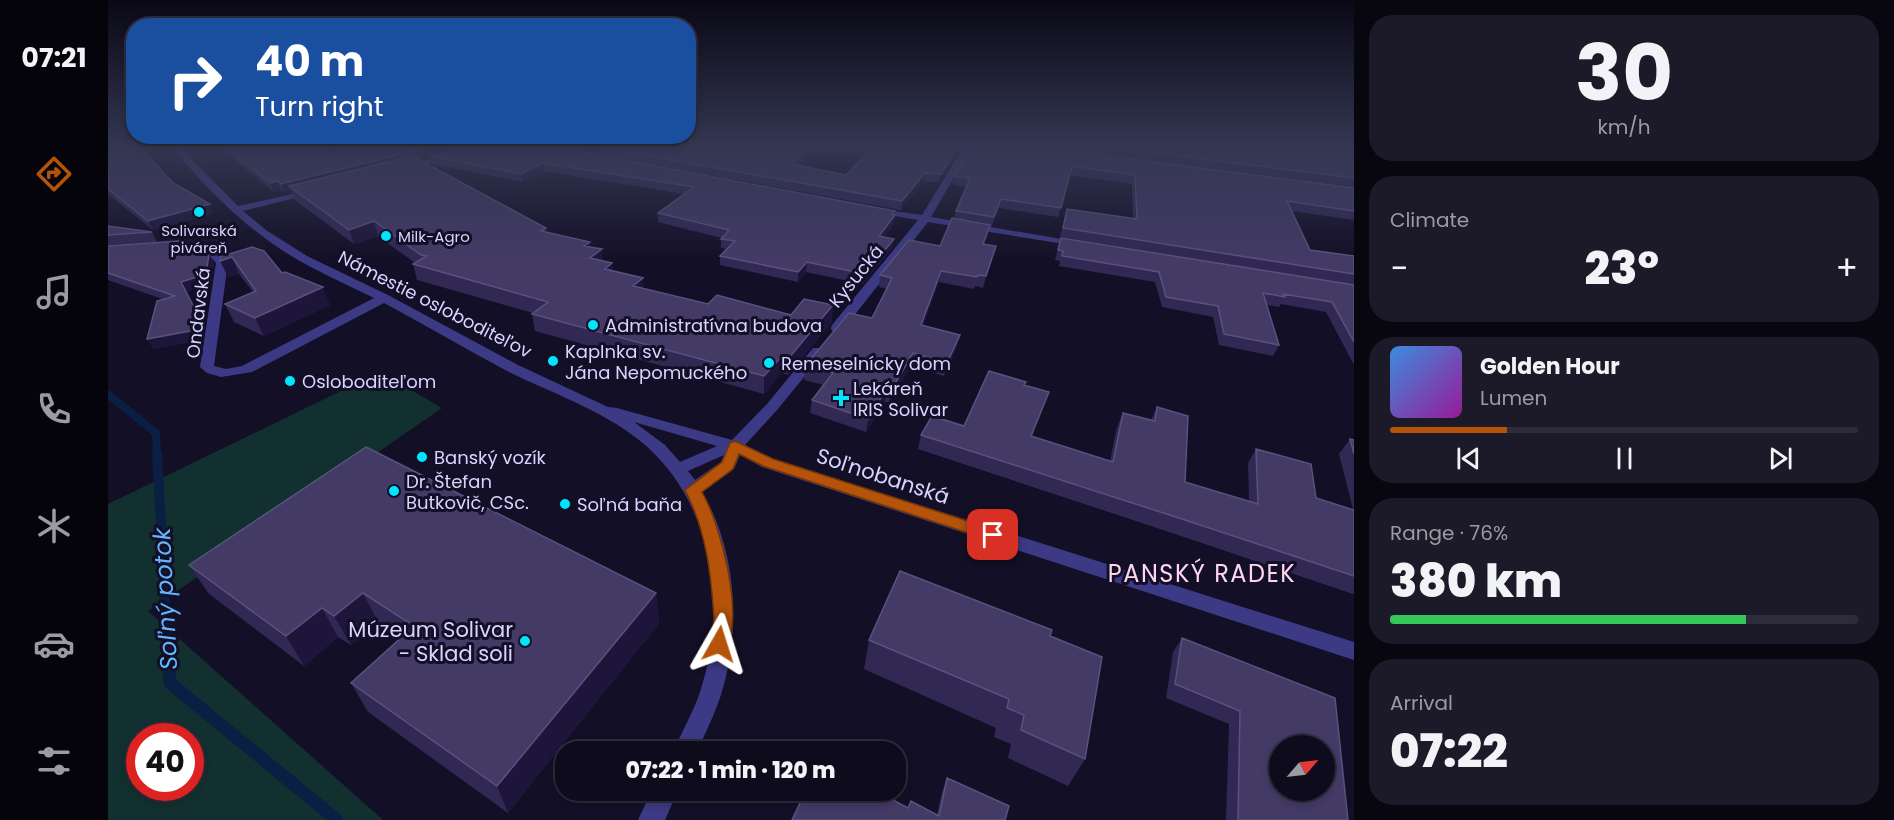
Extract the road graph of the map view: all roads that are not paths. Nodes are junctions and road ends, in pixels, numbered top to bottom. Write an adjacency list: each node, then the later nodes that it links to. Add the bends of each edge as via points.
1 (211, 184): 5 (street, Námestie osloboditeľov)
2 (945, 184): 6 (street, Kysucká)
3 (322, 188): 5 (street)
4 (865, 209): 6 (street)
5 (235, 210): 9 (street, Námestie osloboditeľov, via 312,264)
6 (924, 220): 8 (street); 11 (street, Kysucká, via 772,407)
7 (162, 246): 9 (street, Ondavská, via 208,248 222,262 207,367 213,372 247,369)
8 (1095, 248)
9 (384, 298): 10 (street, Námestie osloboditeľov, via 519,371)
10 (590, 404): 11 (street, Soľnobanská); 12 (street, Námestie osloboditeľov, via 658,448)
11 (735, 446): 12 (street, via 706,454); 13 (street, Kysucká, via 728,465); 14 (street, Soľnobanská, via 768,463)
12 (677, 470): 13 (street, Námestie osloboditeľov)
13 (693, 490): 15 (street, Námestie osloboditeľov, via 714,542 723,621 712,689)
14 (1354, 651)
15 (690, 741)
16 (660, 801): 17 (street)
17 (651, 820)

